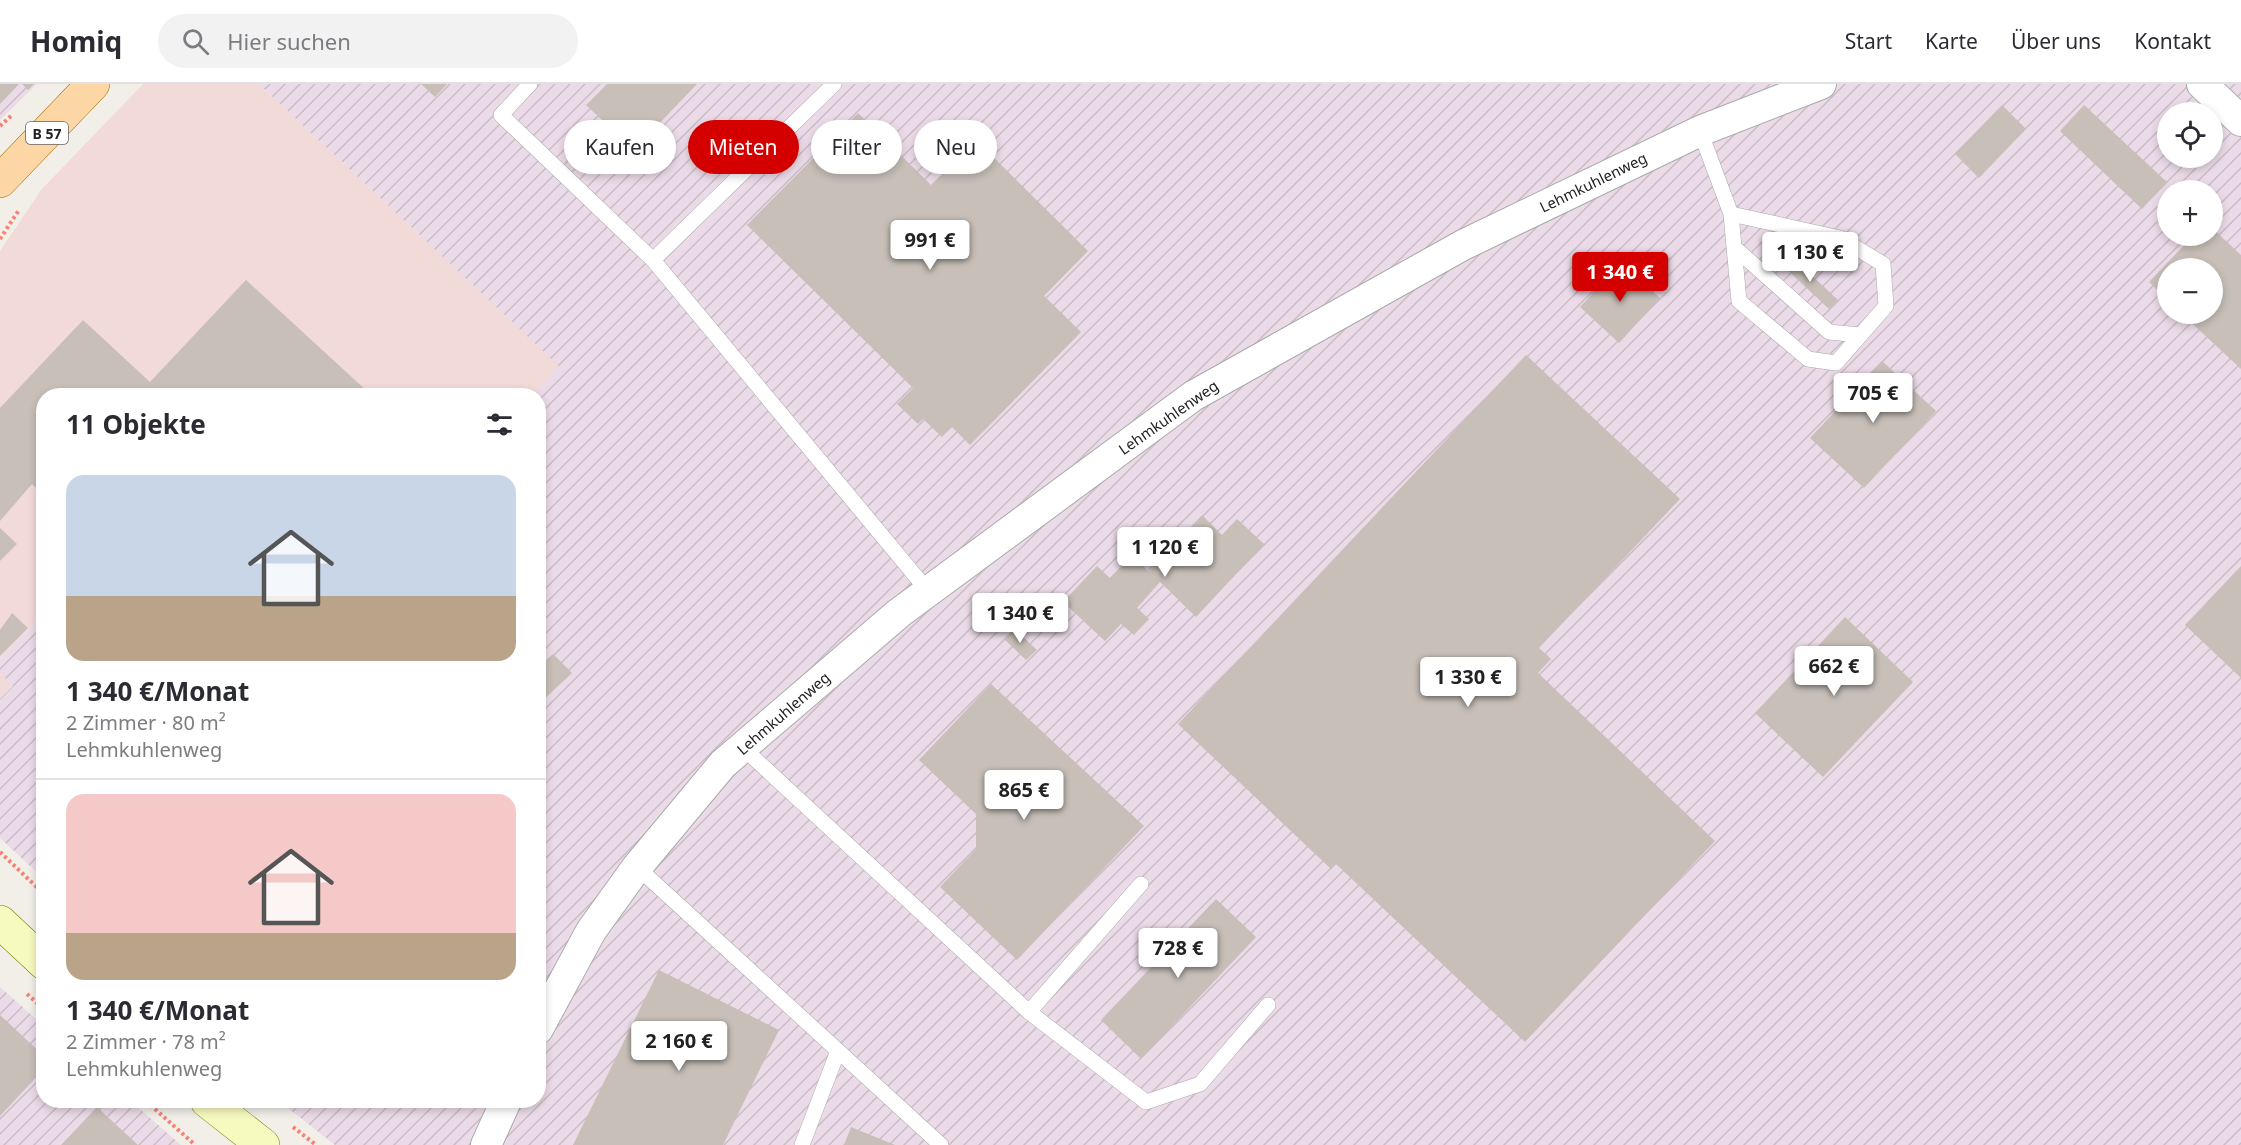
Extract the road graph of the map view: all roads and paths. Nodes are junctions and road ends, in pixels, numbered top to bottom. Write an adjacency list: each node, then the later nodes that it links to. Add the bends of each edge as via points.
1 (93, 84): 8 (main road, B 57)
2 (530, 84): 11 (lane, via 501,115)
3 (834, 84): 11 (lane)
4 (1821, 84): 7 (street, Lehmkuhlenweg)
5 (2202, 84): 6 (street)
6 (2241, 121)
7 (1700, 131): 9 (lane); 13 (street, Lehmkuhlenweg, via 1463,245 1193,396)
8 (0, 181)
9 (1731, 214): 10 (lane); 12 (lane, via 1840,238 1883,264 1886,306)
10 (1735, 248): 12 (lane, via 1829,332); 12 (lane, via 1739,301 1808,359 1836,363)
11 (652, 260): 13 (lane)
12 (1860, 335)
13 (928, 591): 14 (street, Lehmkuhlenweg)
14 (742, 747): 16 (street, Lehmkuhlenweg, via 723,764); 22 (lane)
15 (0, 852): 18 (path)
16 (637, 867): 23 (street, Lehmkuhlenweg, via 591,931); 24 (lane)
17 (1141, 884): 22 (lane)
18 (36, 886)
19 (0, 922): 20 (main road)
20 (36, 956)
21 (1268, 1005): 22 (lane, via 1200,1084 1146,1102)
22 (1029, 1012)
23 (546, 1014)
24 (838, 1051): 31 (lane); 32 (lane)
25 (154, 1108): 28 (path)
26 (216, 1108): 29 (main road)
27 (503, 1108): 30 (street)
28 (195, 1145)
29 (263, 1145)
30 (486, 1145)
31 (802, 1145)
32 (941, 1145)

